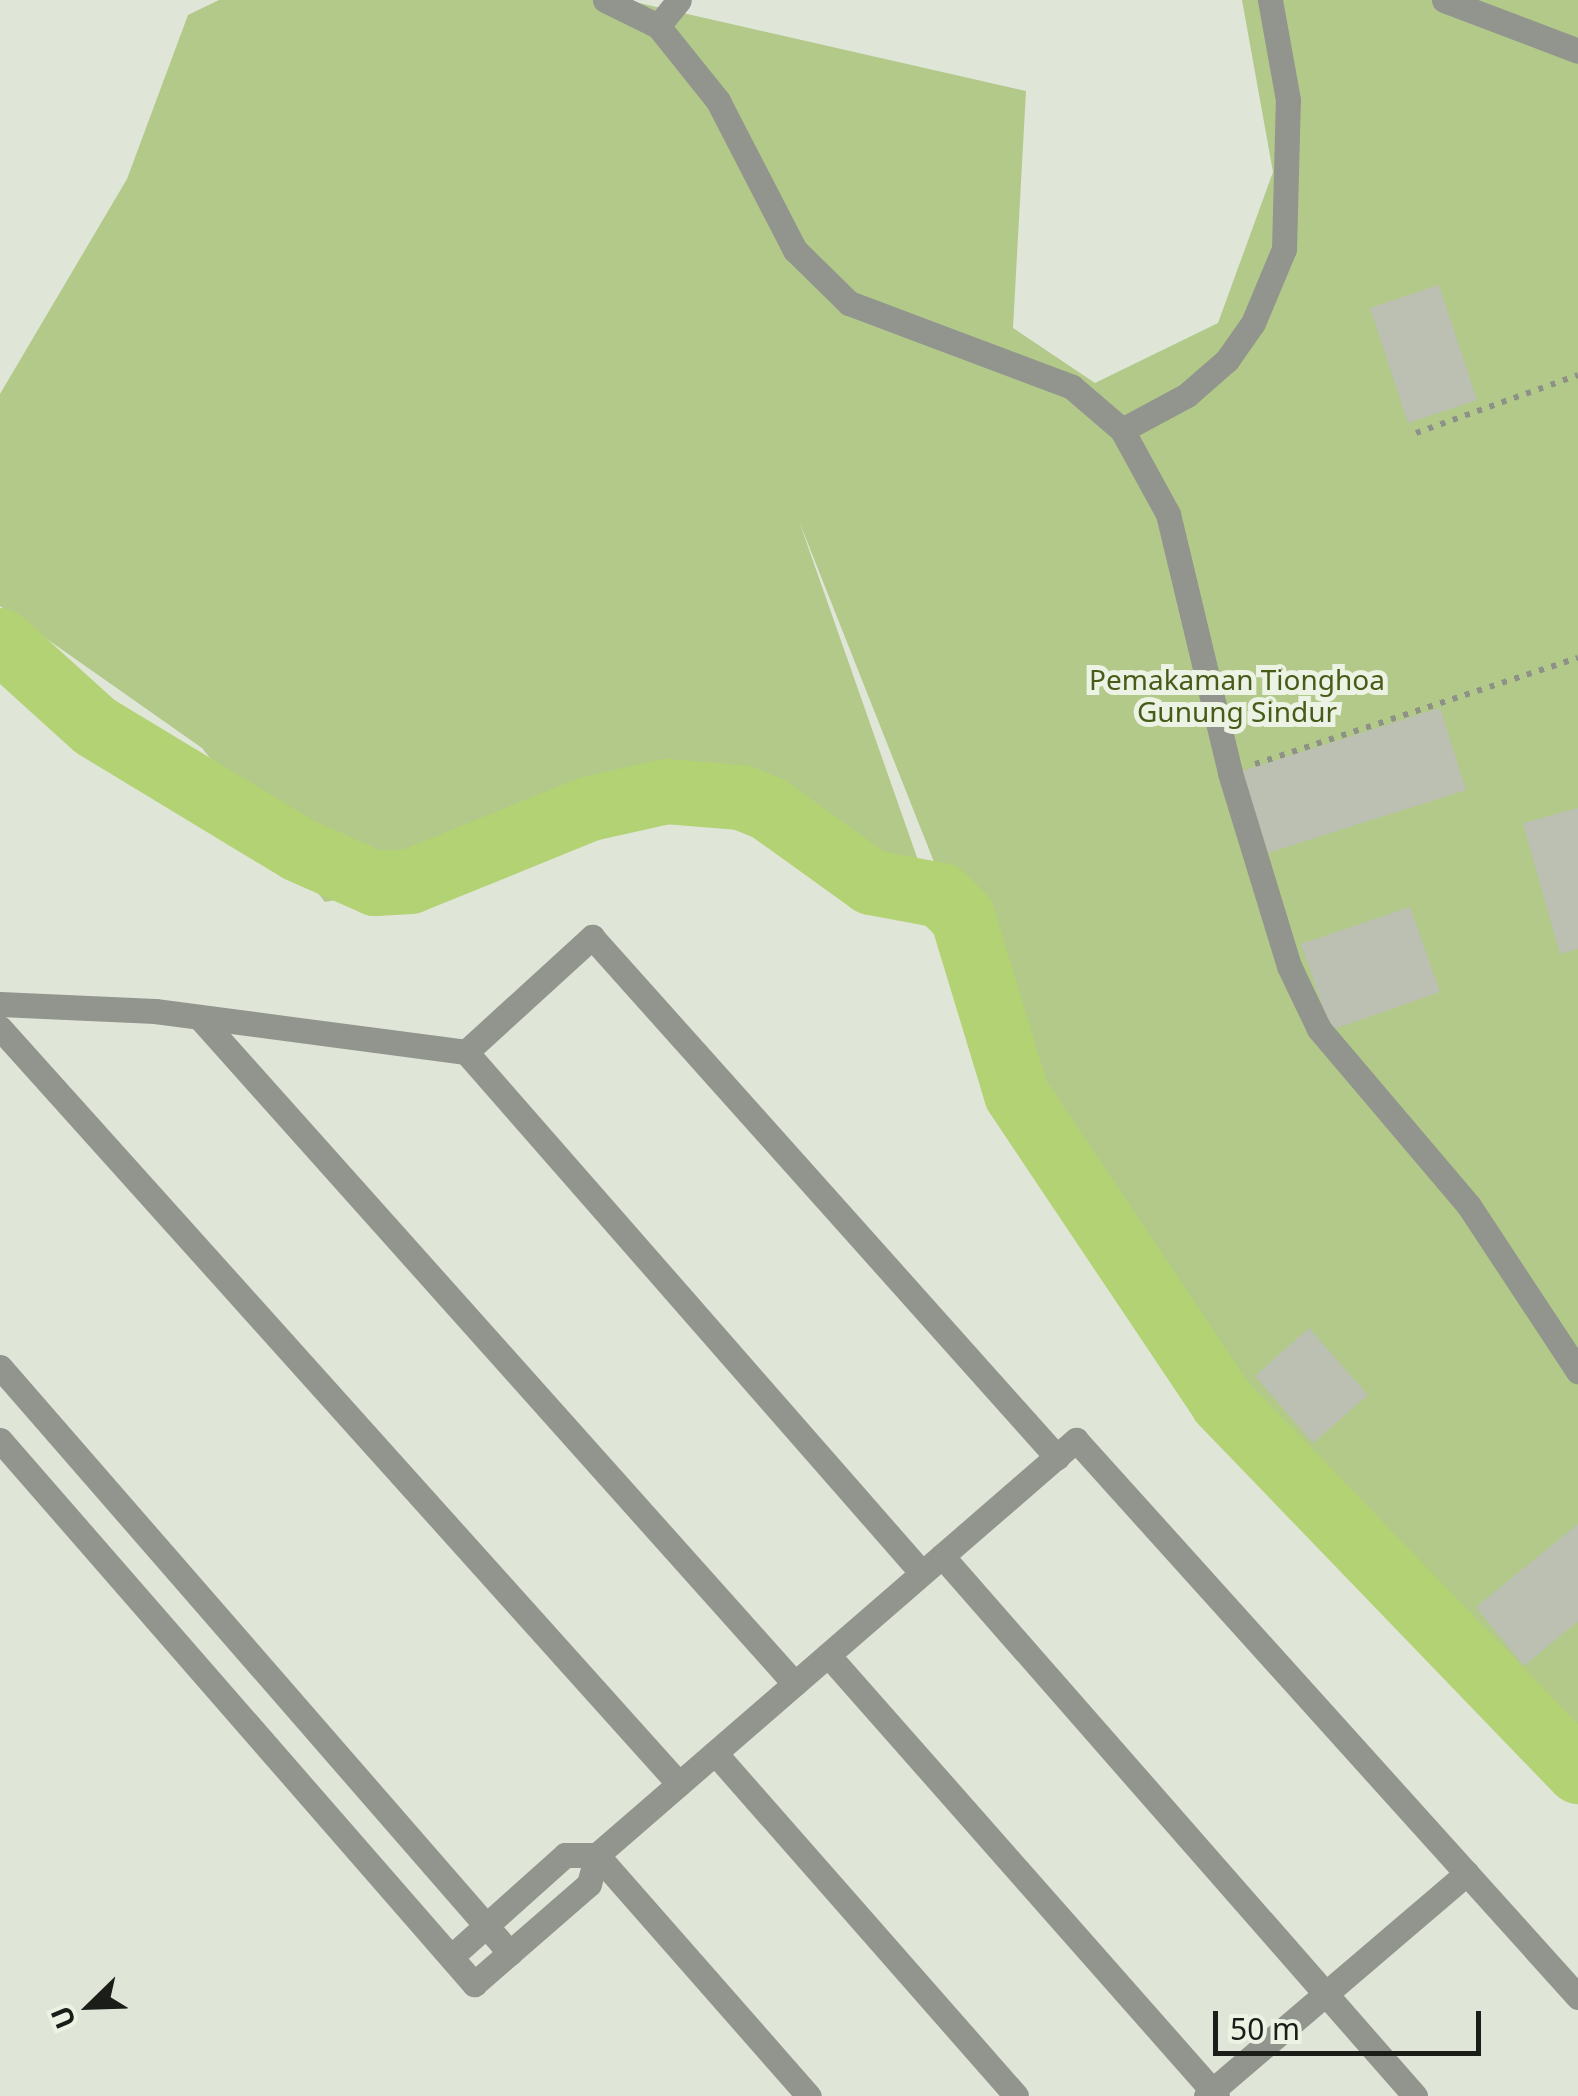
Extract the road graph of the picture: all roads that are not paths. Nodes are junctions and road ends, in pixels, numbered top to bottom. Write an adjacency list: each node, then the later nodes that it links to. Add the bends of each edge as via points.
1 (605, 0): 5 (street)
2 (679, 0): 5 (street)
3 (1270, 0): 7 (street, via 1288,100 1284,249 1253,323 1226,360 1187,395)
4 (1444, 0): 6 (street)
5 (658, 26): 7 (street, via 718,101 795,250 849,303 1072,387)
6 (1578, 50)
7 (1122, 430): 13 (street, via 1168,514 1230,772 1289,966 1319,1029 1468,1206)
8 (0, 1004): 9 (street)
9 (199, 1017): 11 (street); 18 (street)
10 (0, 1028): 20 (street)
11 (466, 1052): 15 (street, via 592,937); 16 (street)
12 (0, 1367): 23 (street)
13 (1578, 1371)
14 (0, 1440): 25 (street)
15 (1057, 1456): 16 (street); 22 (street, via 1076,1440)
16 (932, 1565): 17 (street); 26 (street)
17 (828, 1655): 18 (street); 28 (street)
18 (795, 1684): 19 (street)
19 (715, 1753): 20 (street); 30 (street)
20 (680, 1784): 21 (street)
21 (597, 1855): 23 (street, via 565,1855); 24 (street, via 589,1884); 29 (street)
22 (1468, 1873): 26 (street); 27 (street)
23 (486, 1925): 24 (street); 25 (street)
24 (510, 1953): 25 (street, via 474,1984)
25 (450, 1957)
26 (1326, 1994): 28 (street); 31 (street)
27 (1578, 1996)
28 (1212, 2094)
29 (810, 2096)
30 (1016, 2096)
31 (1415, 2096)

